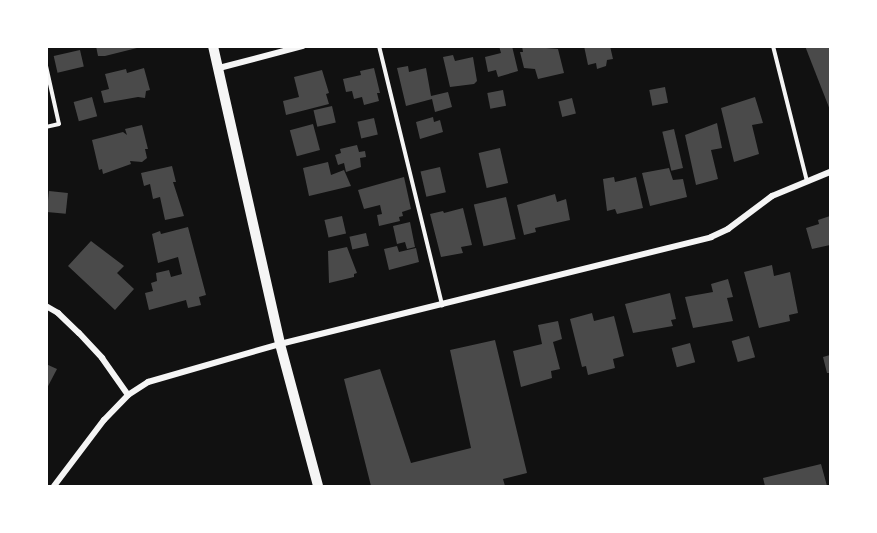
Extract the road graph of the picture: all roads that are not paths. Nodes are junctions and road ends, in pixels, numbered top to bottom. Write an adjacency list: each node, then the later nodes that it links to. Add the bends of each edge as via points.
1 (213, 46): 6 (main road)
2 (303, 46): 6 (street)
3 (380, 46): 10 (lane)
4 (773, 46): 9 (lane)
5 (46, 66): 7 (lane, via 59,124)
6 (219, 68): 12 (main road)
7 (46, 128)
8 (831, 172): 9 (street)
9 (807, 181): 10 (street, via 772,196 711,237)
10 (442, 305): 12 (street)
11 (46, 306): 13 (street, via 87,341)
12 (280, 344): 13 (street, via 148,382); 15 (main road)
13 (128, 396): 14 (street)
14 (54, 486)
15 (318, 486)

